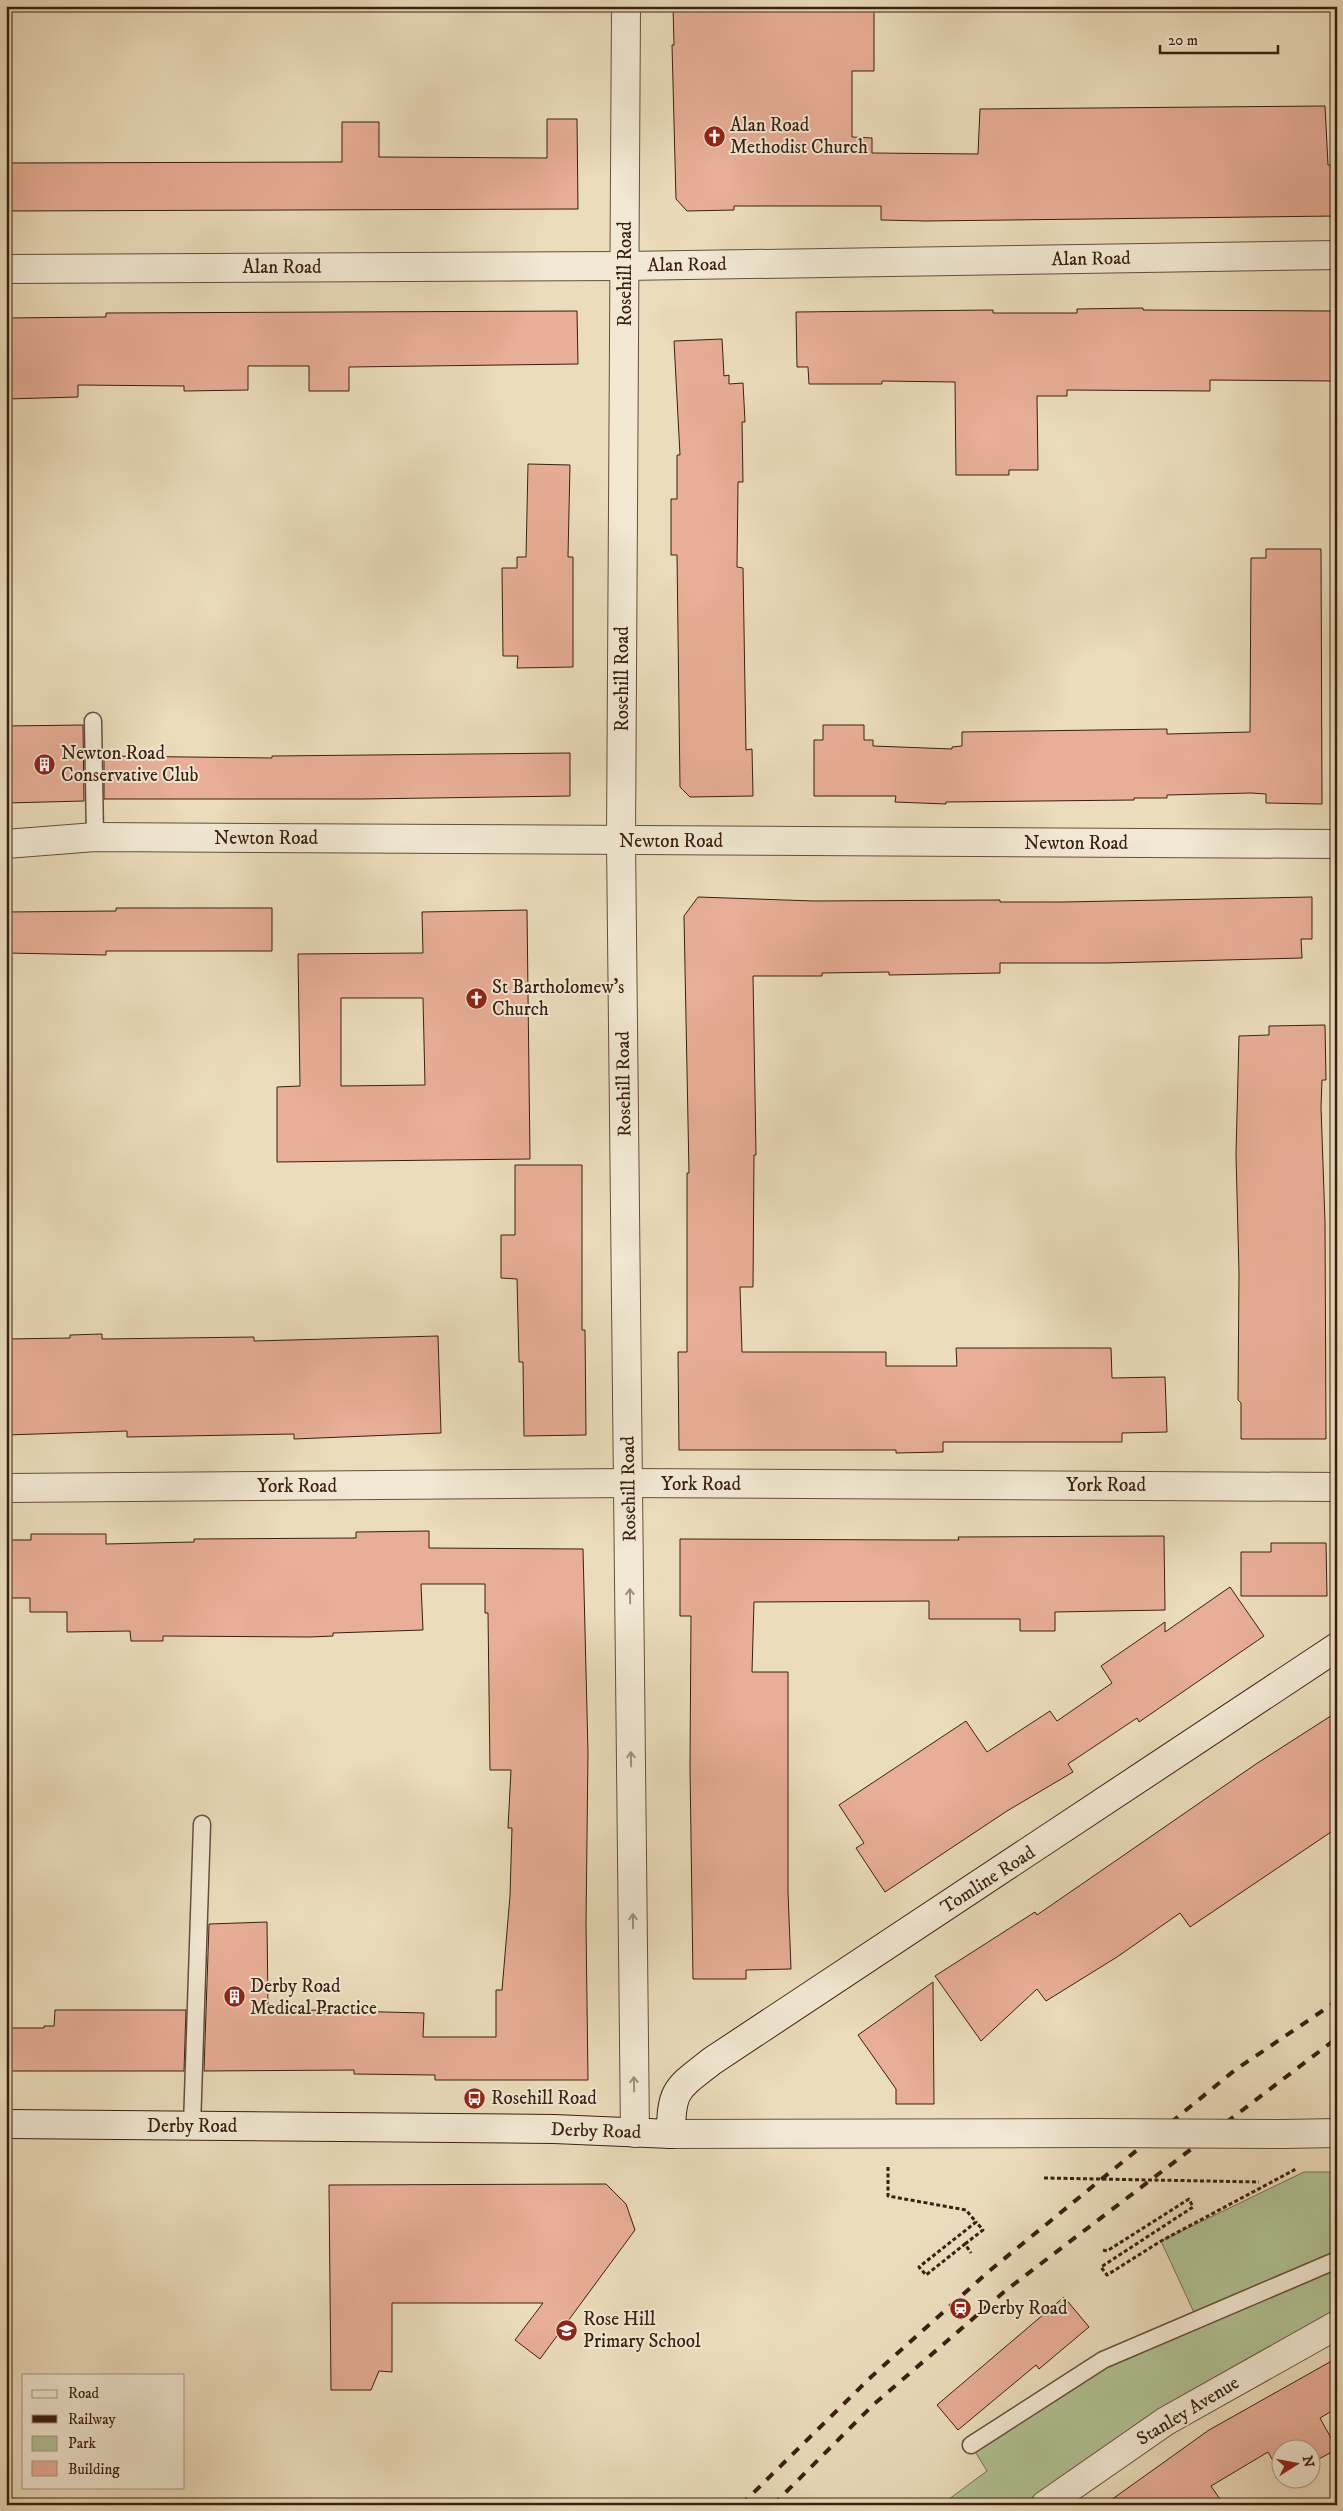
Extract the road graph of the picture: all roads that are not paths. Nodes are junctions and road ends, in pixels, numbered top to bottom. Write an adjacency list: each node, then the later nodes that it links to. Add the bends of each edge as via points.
1 (626, 6): 3 (street, Rosehill Road)
2 (1337, 256): 3 (street, Alan Road)
3 (625, 266): 4 (street, Alan Road); 7 (street, Rosehill Road)
4 (6, 268)
5 (93, 721): 6 (lane)
6 (95, 837): 7 (street, Newton Road); 8 (street, Newton Road)
7 (621, 841): 9 (street, Newton Road); 10 (street, Rosehill Road)
8 (6, 844)
9 (1337, 844)
10 (629, 1483): 11 (street, York Road); 12 (street, York Road); 17 (street, Rosehill Road, one-way to 10)
11 (1337, 1486)
12 (6, 1488)
13 (1337, 1647): 19 (street, Tomline Road, via 712,2061 684,2083 676,2094 671,2105)
14 (202, 1824): 16 (lane)
15 (6, 2124): 16 (street, Derby Road)
16 (192, 2126): 17 (street, Derby Road, via 554,2129)
17 (634, 2133): 19 (street, Derby Road)
18 (1337, 2133): 19 (street, Derby Road, bridge)
19 (671, 2134)
20 (1337, 2260): 22 (lane, via 1103,2360)
21 (1337, 2325): 23 (street, Stanley Avenue, via 1166,2421)
22 (971, 2445)
23 (1045, 2505)

